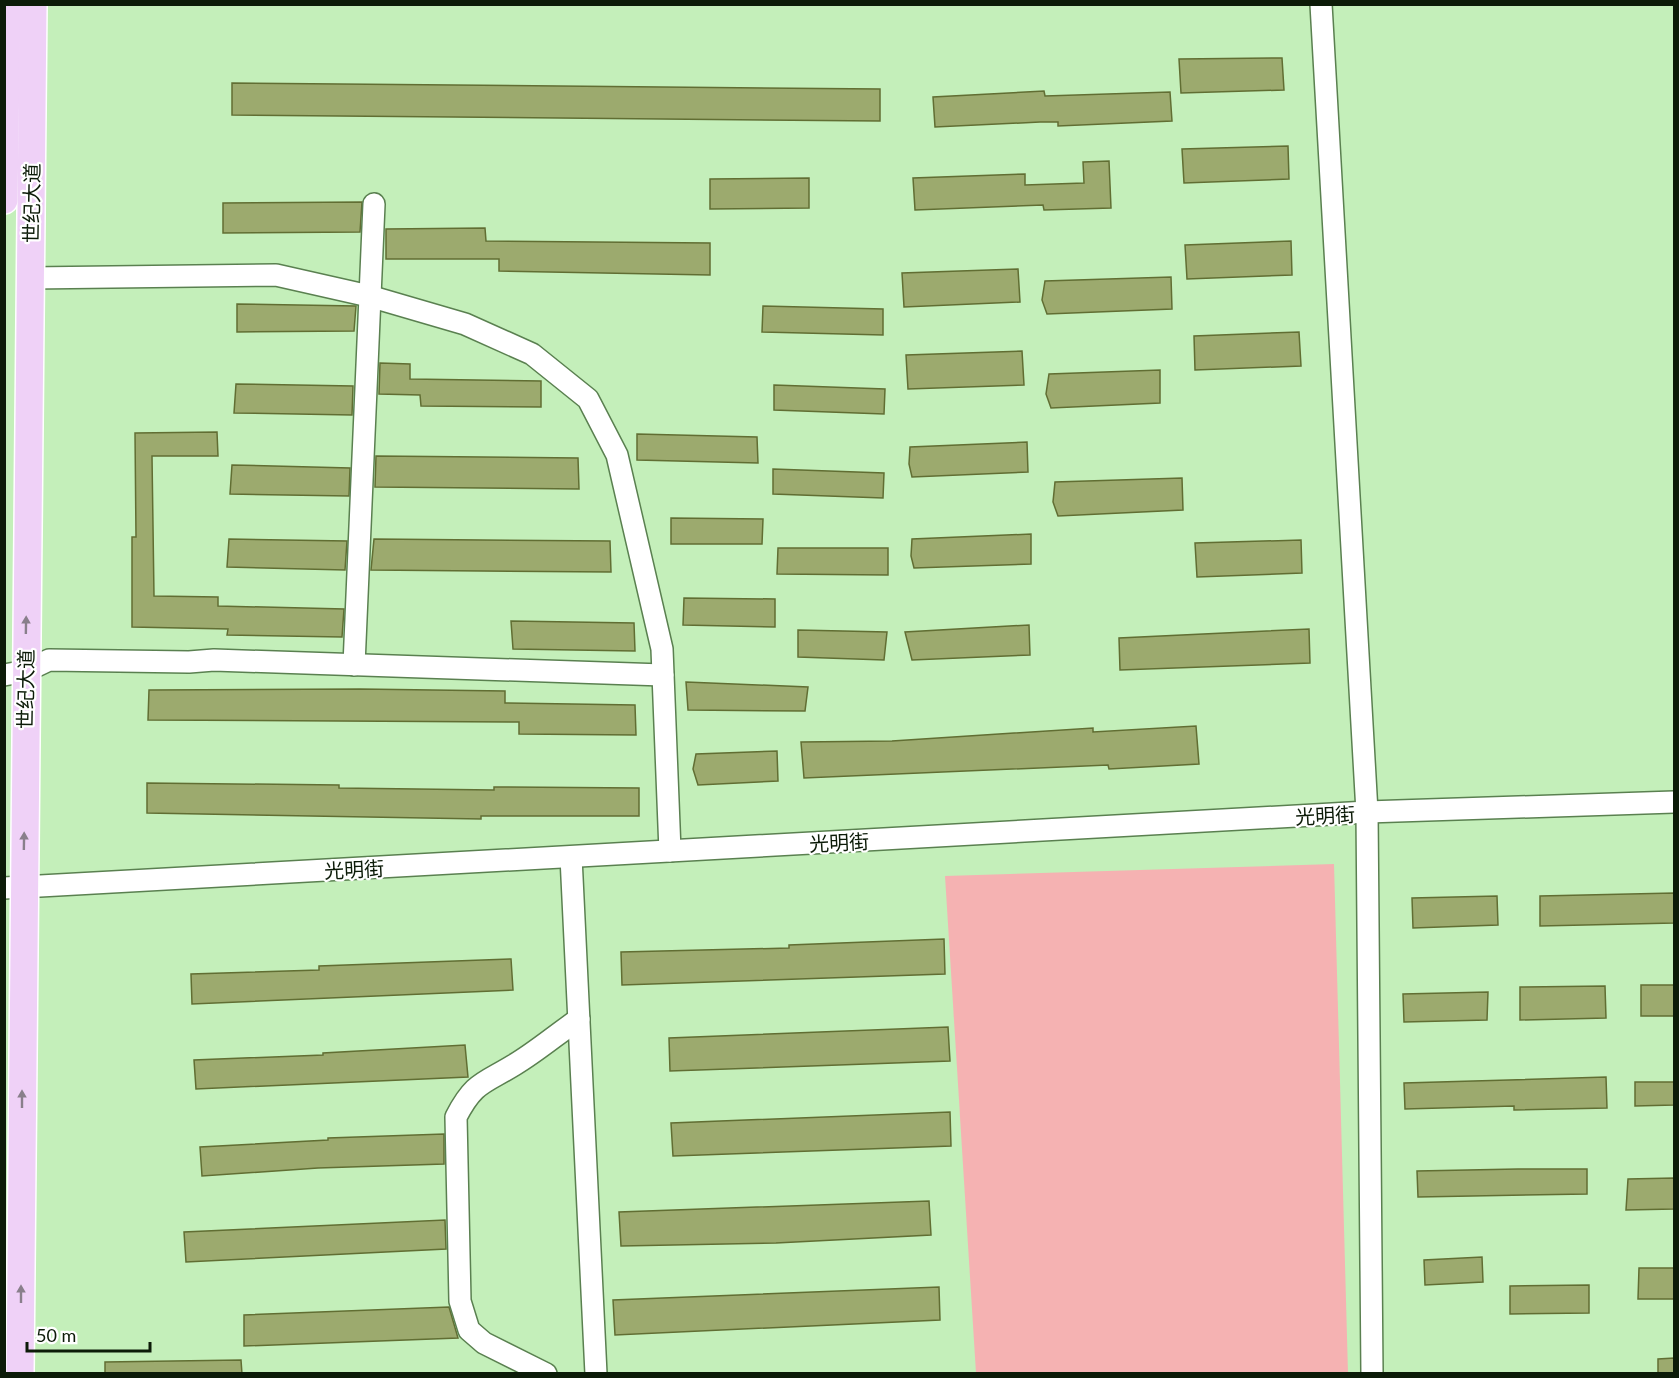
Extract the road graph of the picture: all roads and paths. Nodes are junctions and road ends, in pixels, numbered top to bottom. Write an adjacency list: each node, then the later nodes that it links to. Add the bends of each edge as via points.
1 (7, 4): 4 (main road, 世纪大道)
2 (33, 4): 6 (main road, 世纪大道)
3 (1322, 4): 12 (street)
4 (4, 201)
5 (374, 204): 7 (street)
6 (30, 278): 7 (street, via 276,275); 9 (main road, 世纪大道, one-way to 6)
7 (369, 296): 8 (street); 10 (street, via 465,324 532,354 588,399 618,455 662,648)
8 (354, 665): 9 (street, via 49,660); 10 (street)
9 (15, 673): 15 (main road, 世纪大道, one-way to 9)
10 (663, 675): 13 (street)
11 (1674, 802): 12 (street, 光明街)
12 (1367, 812): 13 (street, 光明街); 20 (street)
13 (670, 852): 14 (street, 光明街)
14 (571, 857): 15 (street, 光明街); 16 (street)
15 (14, 888): 17 (main road, 世纪大道, one-way to 15)
16 (579, 1019): 18 (street, via 514,1065 481,1082 467,1096 456,1117 460,1301 469,1330 484,1343); 19 (street)
17 (20, 1374)
18 (546, 1374)
19 (596, 1374)
20 (1372, 1374)

